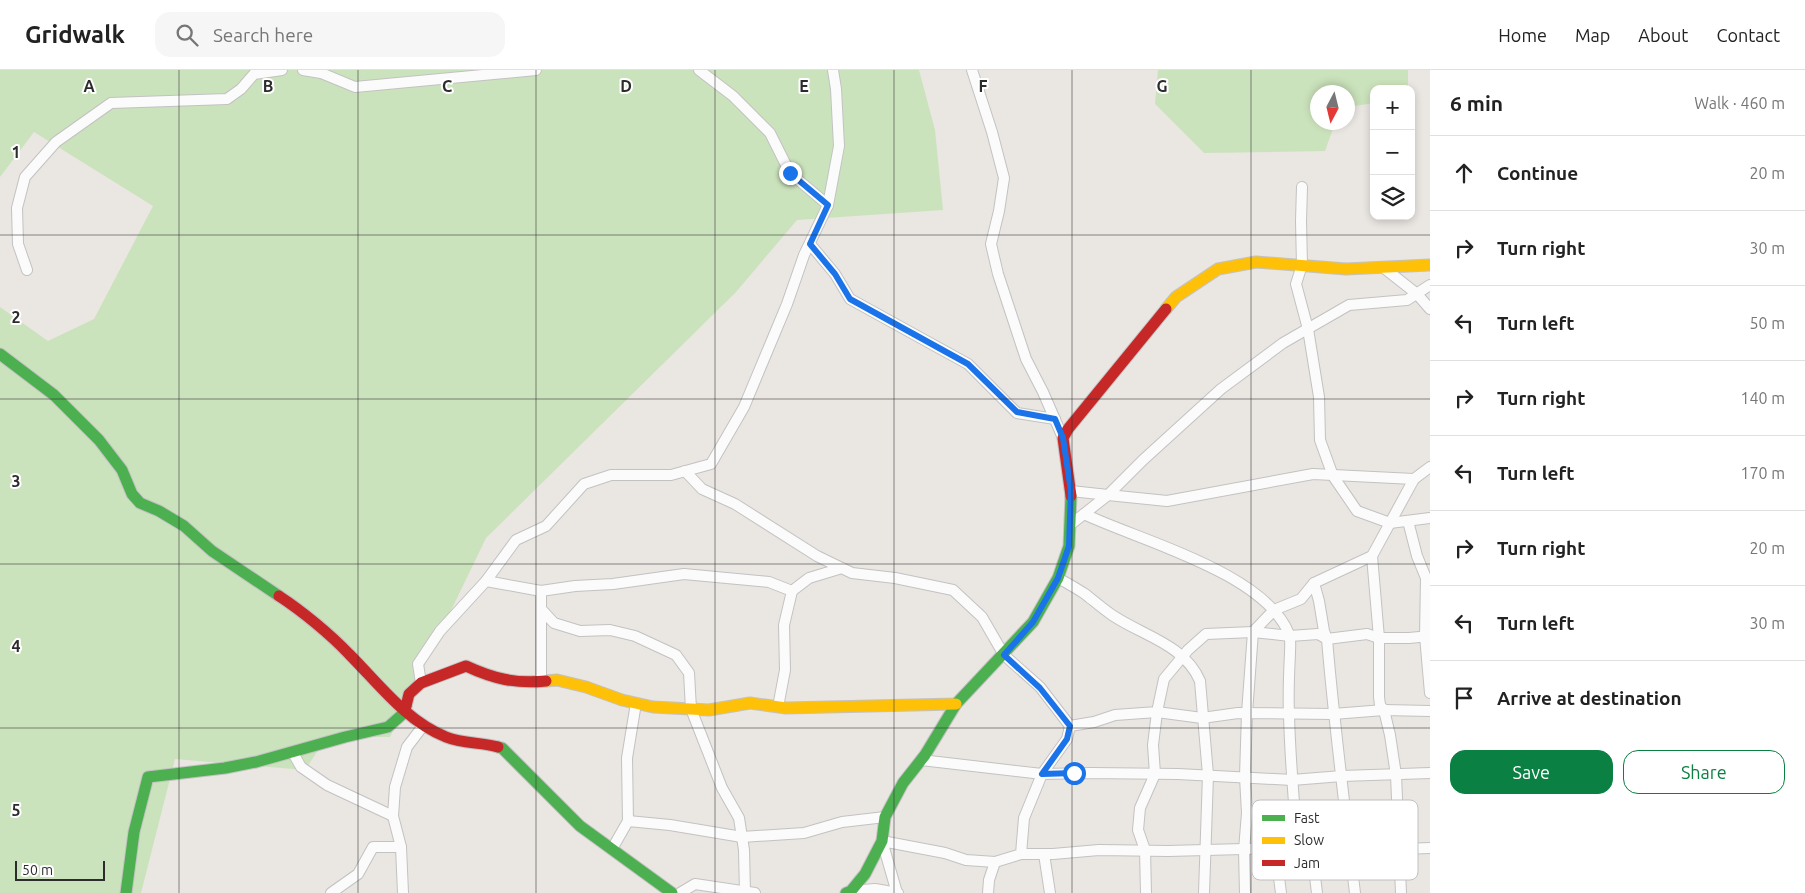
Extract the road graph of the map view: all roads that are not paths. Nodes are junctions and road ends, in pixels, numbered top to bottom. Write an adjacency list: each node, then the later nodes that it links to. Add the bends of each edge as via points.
1 (282, 70): 13 (street, via 254,74 227,99 111,103 56,142 25,177 17,208 18,244)
2 (303, 70): 3 (street, via 321,73 355,87)
3 (536, 70)
4 (699, 70): 8 (street, via 733,96 770,134 790,173)
5 (833, 70): 8 (street, via 838,146)
6 (972, 70): 19 (street, via 1004,178 991,244 998,274 1026,359)
7 (1302, 187): 10 (street)
8 (828, 205): 9 (street)
9 (810, 244): 19 (street, via 835,274 850,299 968,364 1017,412); 22 (street, via 744,407 711,464)
10 (1302, 265): 12 (street); 17 (street, via 1296,284); 20 (street, via 1256,262 1218,269 1176,297)
11 (1430, 265): 12 (street)
12 (1384, 268): 15 (street)
13 (27, 270)
14 (1430, 285): 15 (street)
15 (1417, 294): 16 (street); 17 (street, via 1407,300 1349,305)
16 (1430, 310)
17 (1308, 329): 23 (street, via 1319,397 1320,440); 26 (street, via 1283,343 1221,389)
18 (0, 354): 57 (street, via 54,395 99,440 122,470 132,494 140,503 184,526 212,551 289,603 347,652)
19 (1055, 419): 20 (street)
20 (1063, 438): 25 (street)
21 (1430, 467): 24 (street)
22 (685, 471): 33 (street, via 702,489 735,504 817,556); 35 (street, via 671,475 611,475 584,484 546,526 516,540)
23 (1333, 476): 24 (street); 26 (street, via 1313,474 1167,501); 30 (street, via 1357,511)
24 (1414, 479): 30 (street)
25 (1071, 491): 26 (street); 31 (street)
26 (1108, 495): 27 (street)
27 (1084, 514): 31 (street); 40 (street, via 1233,578 1256,592)
28 (1430, 518): 29 (street)
29 (1408, 521): 30 (street); 43 (street, via 1426,578)
30 (1390, 523): 32 (street)
31 (1070, 525): 34 (street, via 1069,546)
32 (1372, 556): 36 (street); 44 (street)
33 (842, 568): 38 (street, via 809,578); 46 (street, via 852,573 953,590 982,617)
34 (1058, 578): 46 (street, via 1033,622); 47 (street, via 1113,616 1150,634)
35 (486, 581): 37 (street); 49 (street, via 440,631 418,664)
36 (1314, 583): 40 (street, via 1301,600); 45 (street)
37 (541, 591): 38 (street, via 684,574 769,582); 39 (street)
38 (792, 591): 53 (street, via 784,625 785,670)
39 (541, 608): 48 (street); 54 (street, via 554,623 580,631 610,630 635,636 676,655 689,673)
40 (1274, 610): 41 (street); 42 (street)
41 (1254, 632): 42 (street); 47 (street, via 1206,634); 59 (street)
42 (1290, 636): 45 (street, via 1318,634); 60 (street)
43 (1428, 636): 44 (street); 50 (street)
44 (1379, 638): 45 (street, via 1367,634); 55 (street, via 1379,697)
45 (1327, 639): 61 (street)
46 (1004, 655): 52 (street); 64 (street, via 1040,688)
47 (1183, 656): 58 (street, via 1164,679); 62 (street, via 1200,681)
48 (541, 681): 49 (street, via 504,680 466,666); 51 (street, via 557,680)
49 (421, 683): 57 (street, via 409,694)
50 (1430, 693)
51 (636, 703): 54 (street); 80 (street, via 627,758)
52 (956, 704): 53 (street); 66 (street)
53 (778, 707): 54 (street, via 750,703 709,710)
54 (691, 709): 81 (street, via 722,788 739,818)
55 (1384, 710): 56 (street); 61 (street); 70 (street)
56 (1430, 711)
57 (405, 712): 63 (street); 65 (street, via 388,727)
58 (1157, 712): 62 (street); 64 (street, via 1115,715); 69 (street, via 1153,745)
59 (1248, 713): 60 (street); 62 (street); 73 (street)
60 (1289, 713): 61 (street); 74 (street)
61 (1333, 714): 72 (street)
62 (1202, 718): 71 (street)
63 (423, 726): 78 (street, via 406,747 395,787); 84 (street, via 459,742 502,748 580,826)
64 (1070, 726): 68 (street, via 1067,739)
65 (293, 753): 78 (street, via 301,767 327,785); 98 (street, via 225,768 148,777 134,832)
66 (921, 760): 68 (street); 79 (street, via 903,783)
67 (1430, 773): 70 (street)
68 (1042, 774): 69 (street); 89 (street, via 1024,818)
69 (1155, 774): 71 (street); 85 (street, via 1140,808 1138,830)
70 (1396, 775): 72 (street); 77 (street)
71 (1208, 776): 73 (street); 86 (street)
72 (1342, 776): 74 (street); 76 (street)
73 (1245, 777): 74 (street); 87 (street, via 1247,814)
74 (1292, 780): 75 (street)
75 (1294, 800)
76 (1345, 800)
77 (1397, 800)
78 (393, 816): 83 (street)
79 (885, 817): 81 (street, via 842,822 804,833); 82 (street)
80 (628, 821): 81 (street); 84 (street)
81 (742, 837): 96 (street)
82 (882, 841): 91 (street, via 966,860); 97 (street, via 865,874); 103 (street)
83 (401, 847): 99 (street, via 373,847 358,874); 100 (street)
84 (612, 849): 101 (street)
85 (1145, 850): 86 (street); 90 (street); 106 (street)
86 (1205, 850): 87 (street); 107 (street)
87 (1244, 850): 88 (street); 108 (street)
88 (1252, 850)
89 (1021, 854): 90 (street); 91 (street)
90 (1044, 854): 105 (street)
91 (995, 862): 104 (street)
92 (1279, 880): 109 (street)
93 (1315, 880): 110 (street)
94 (1353, 880): 111 (street)
95 (1401, 880): 112 (street)
96 (749, 892): 102 (street, via 694,884)
97 (848, 892): 103 (street, via 875,889)
98 (126, 893)
99 (331, 893)
100 (403, 893)
101 (672, 893)
102 (680, 893)
103 (898, 893)
104 (988, 893)
105 (1050, 893)
106 (1146, 893)
107 (1204, 893)
108 (1244, 893)
109 (1281, 893)
110 (1317, 893)
111 (1355, 893)
112 (1401, 893)

